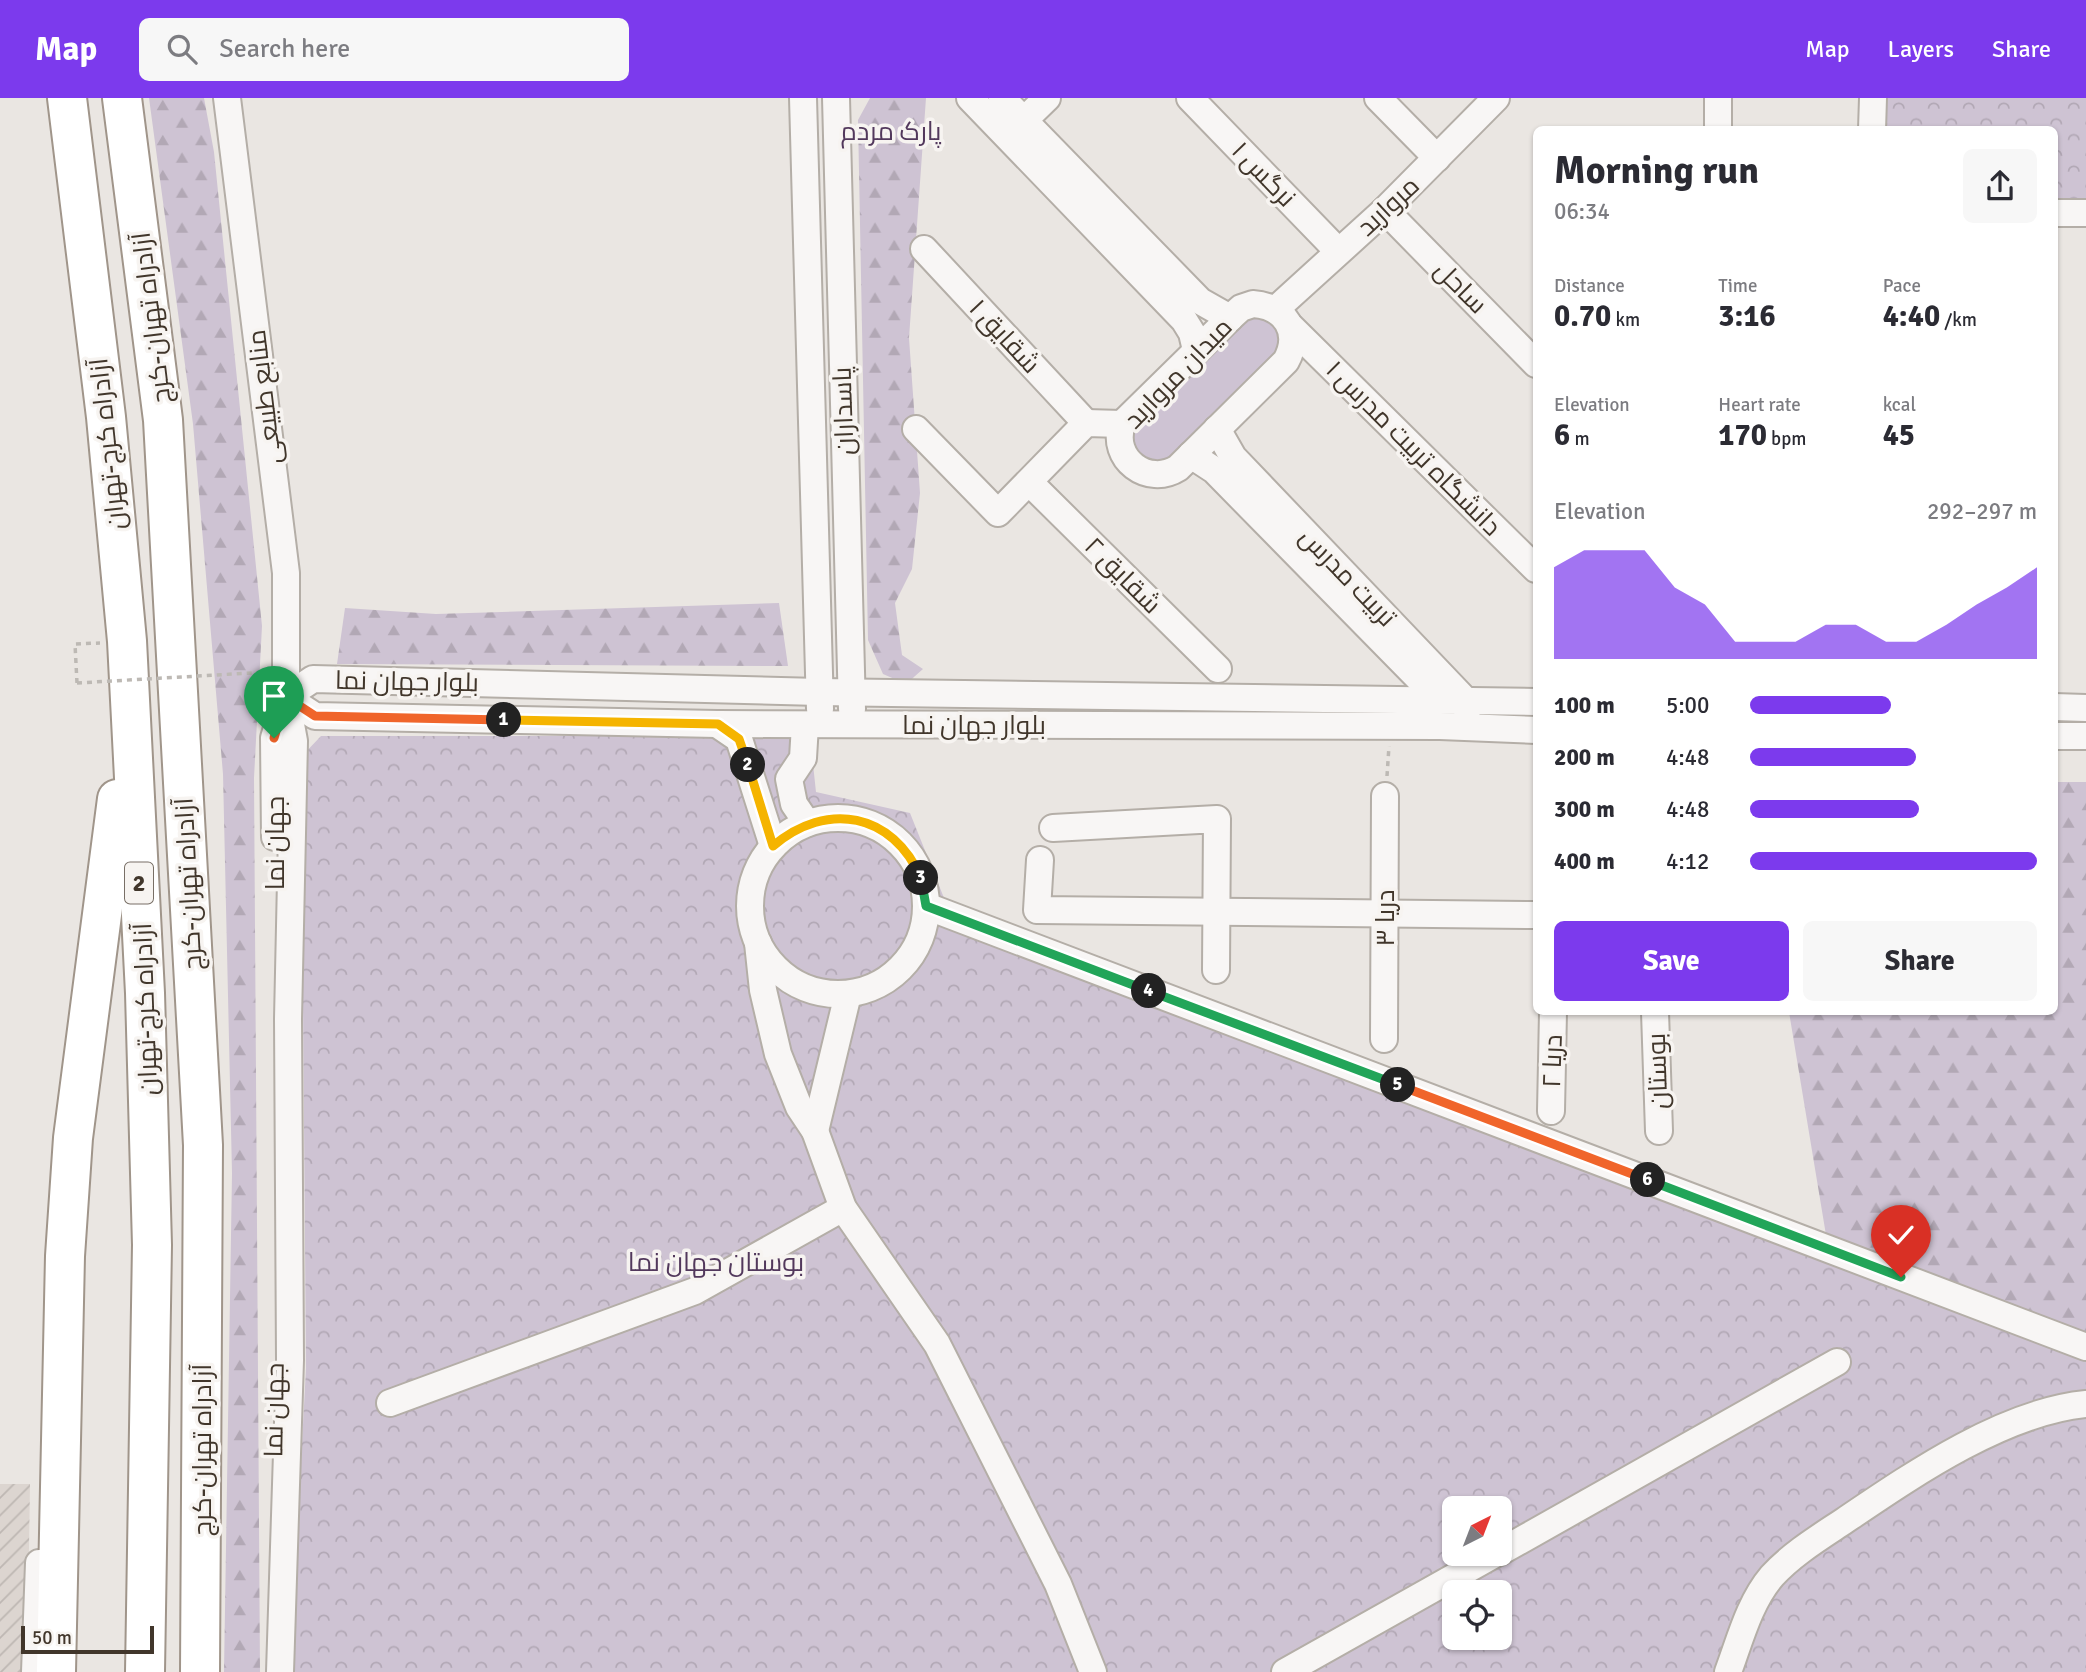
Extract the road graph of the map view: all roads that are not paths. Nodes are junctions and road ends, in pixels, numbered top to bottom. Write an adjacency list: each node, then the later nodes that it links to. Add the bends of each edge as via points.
1 (67, 98): 42 (highway, آزادراه کرج-تهران / 2, via 107,431)
2 (122, 98): 82 (highway, آزادراه تهران-کرج / 2, via 163,421 203,1145)
3 (227, 98): 39 (street, منابع طبیعی, via 286,573)
4 (803, 98): 21 (street, پاسداران)
5 (970, 98): 16 (street)
6 (1002, 98): 16 (street)
7 (1047, 98): 16 (street)
8 (1190, 98): 24 (street, نرگس ۱)
9 (1378, 98): 17 (street)
10 (1496, 98): 17 (street, مروارید)
11 (1718, 98): 14 (street)
12 (1873, 98): 15 (street)
13 (838, 101): 23 (street, پاسداران)
14 (1718, 126)
15 (1872, 126)
16 (1016, 128): 25 (street, via 1200,301); 27 (street, via 1184,320)
17 (1437, 158): 18 (street, مروارید)
18 (1385, 210): 24 (street, مروارید); 28 (street, ساحل)
19 (2058, 214): 20 (street)
20 (2086, 214)
21 (807, 248): 23 (street); 37 (street, پاسداران)
22 (924, 249): 29 (street, شقایق ۱)
23 (838, 251): 38 (street, پاسداران)
24 (1338, 251): 26 (street, مروارید)
25 (1230, 318): 26 (street, میدان مروارید, via 1253,304); 27 (street, میدان مروارید)
26 (1283, 318): 32 (street, میدان مروارید, via 1291,350 1286,361); 35 (street, ۱ دانشگاه تربیت مدرس)
27 (1196, 350): 30 (street, میدان مروارید)
28 (1533, 361)
29 (1086, 423): 30 (street); 34 (street)
30 (1122, 425): 33 (street, میدان مروارید, via 1119,435 1125,455 1148,475 1169,474)
31 (916, 429): 34 (street, via 999,513)
32 (1217, 429): 33 (street, میدان مروارید); 40 (street, تربیت مدرس, via 1233,457)
33 (1191, 455): 45 (street, تربیت مدرس, via 1214,470)
34 (1029, 482): 36 (street, شقایق ۲)
35 (1533, 566)
36 (1218, 669)
37 (819, 691): 38 (street, بلوار جهان نما); 39 (street, بلوار جهان نما, via 313,679); 47 (street, پاسداران)
38 (851, 691): 45 (street, بلوار جهان نما); 48 (street, پاسداران)
39 (286, 697): 46 (street, بلوار جهان نما, via 315,716); 83 (street, جهان نما, via 274,738 276,1314); 84 (street, جهان نما, via 294,741 288,1019 290,1360)
40 (1466, 701): 41 (street, بلوار جهان نما); 45 (street, بلوار جهان نما); 49 (street)
41 (1533, 702)
42 (129, 707): 80 (highway, via 73,1138 65,1256); 81 (highway, آزادراه کرج-تهران / 2, via 145,993 152,1245)
43 (2058, 707): 44 (street)
44 (2086, 708)
45 (1440, 713): 48 (street, بلوار جهان نما, via 1391,726); 49 (street, بلوار جهان نما)
46 (718, 724): 47 (street, بلوار جهان نما); 56 (street, via 739,739)
47 (813, 725): 48 (street, بلوار جهان نما); 54 (street, پاسداران, via 803,758 789,779 794,804)
48 (852, 725)
49 (1468, 727): 50 (street, بلوار جهان نما)
50 (1533, 730)
51 (2058, 736): 52 (street)
52 (2086, 736)
53 (1385, 796): 60 (street, دریا ۳)
54 (807, 823): 56 (street); 58 (street, via 855,819 888,834 913,860 923,882)
55 (1053, 828): 59 (street, via 1217,819)
56 (773, 846): 62 (street, via 758,867 751,892 750,918)
57 (1040, 860): 59 (street, via 1037,910)
58 (926, 906): 64 (street, via 912,955 895,974); 72 (street)
59 (1216, 912): 60 (street); 63 (street)
60 (1386, 913): 61 (street); 67 (street, دریا ۳)
61 (1533, 915)
62 (758, 943): 64 (street, via 773,966 795,983 821,992); 69 (street, via 778,1054 799,1107)
63 (1216, 971)
64 (848, 994): 69 (street)
65 (1553, 1015): 68 (street, دریا ۲)
66 (1655, 1015): 70 (street, بوستان)
67 (1384, 1040)
68 (1551, 1111)
69 (815, 1130): 71 (street)
70 (1659, 1131)
71 (843, 1208): 74 (street, via 695,1291); 85 (street, via 937,1344 1058,1584)
72 (2086, 1347)
73 (1837, 1362): 76 (street)
74 (390, 1404)
75 (2086, 1405): 87 (street, via 2058,1407 1984,1437 1899,1483 1808,1546 1772,1576)
76 (1512, 1545)
77 (39, 1563): 79 (street)
78 (1475, 1566): 86 (street)
79 (35, 1672)
80 (56, 1672)
81 (145, 1672)
82 (200, 1672)
83 (265, 1672)
84 (279, 1672)
85 (1093, 1672)
86 (1286, 1672)
87 (1728, 1672)

